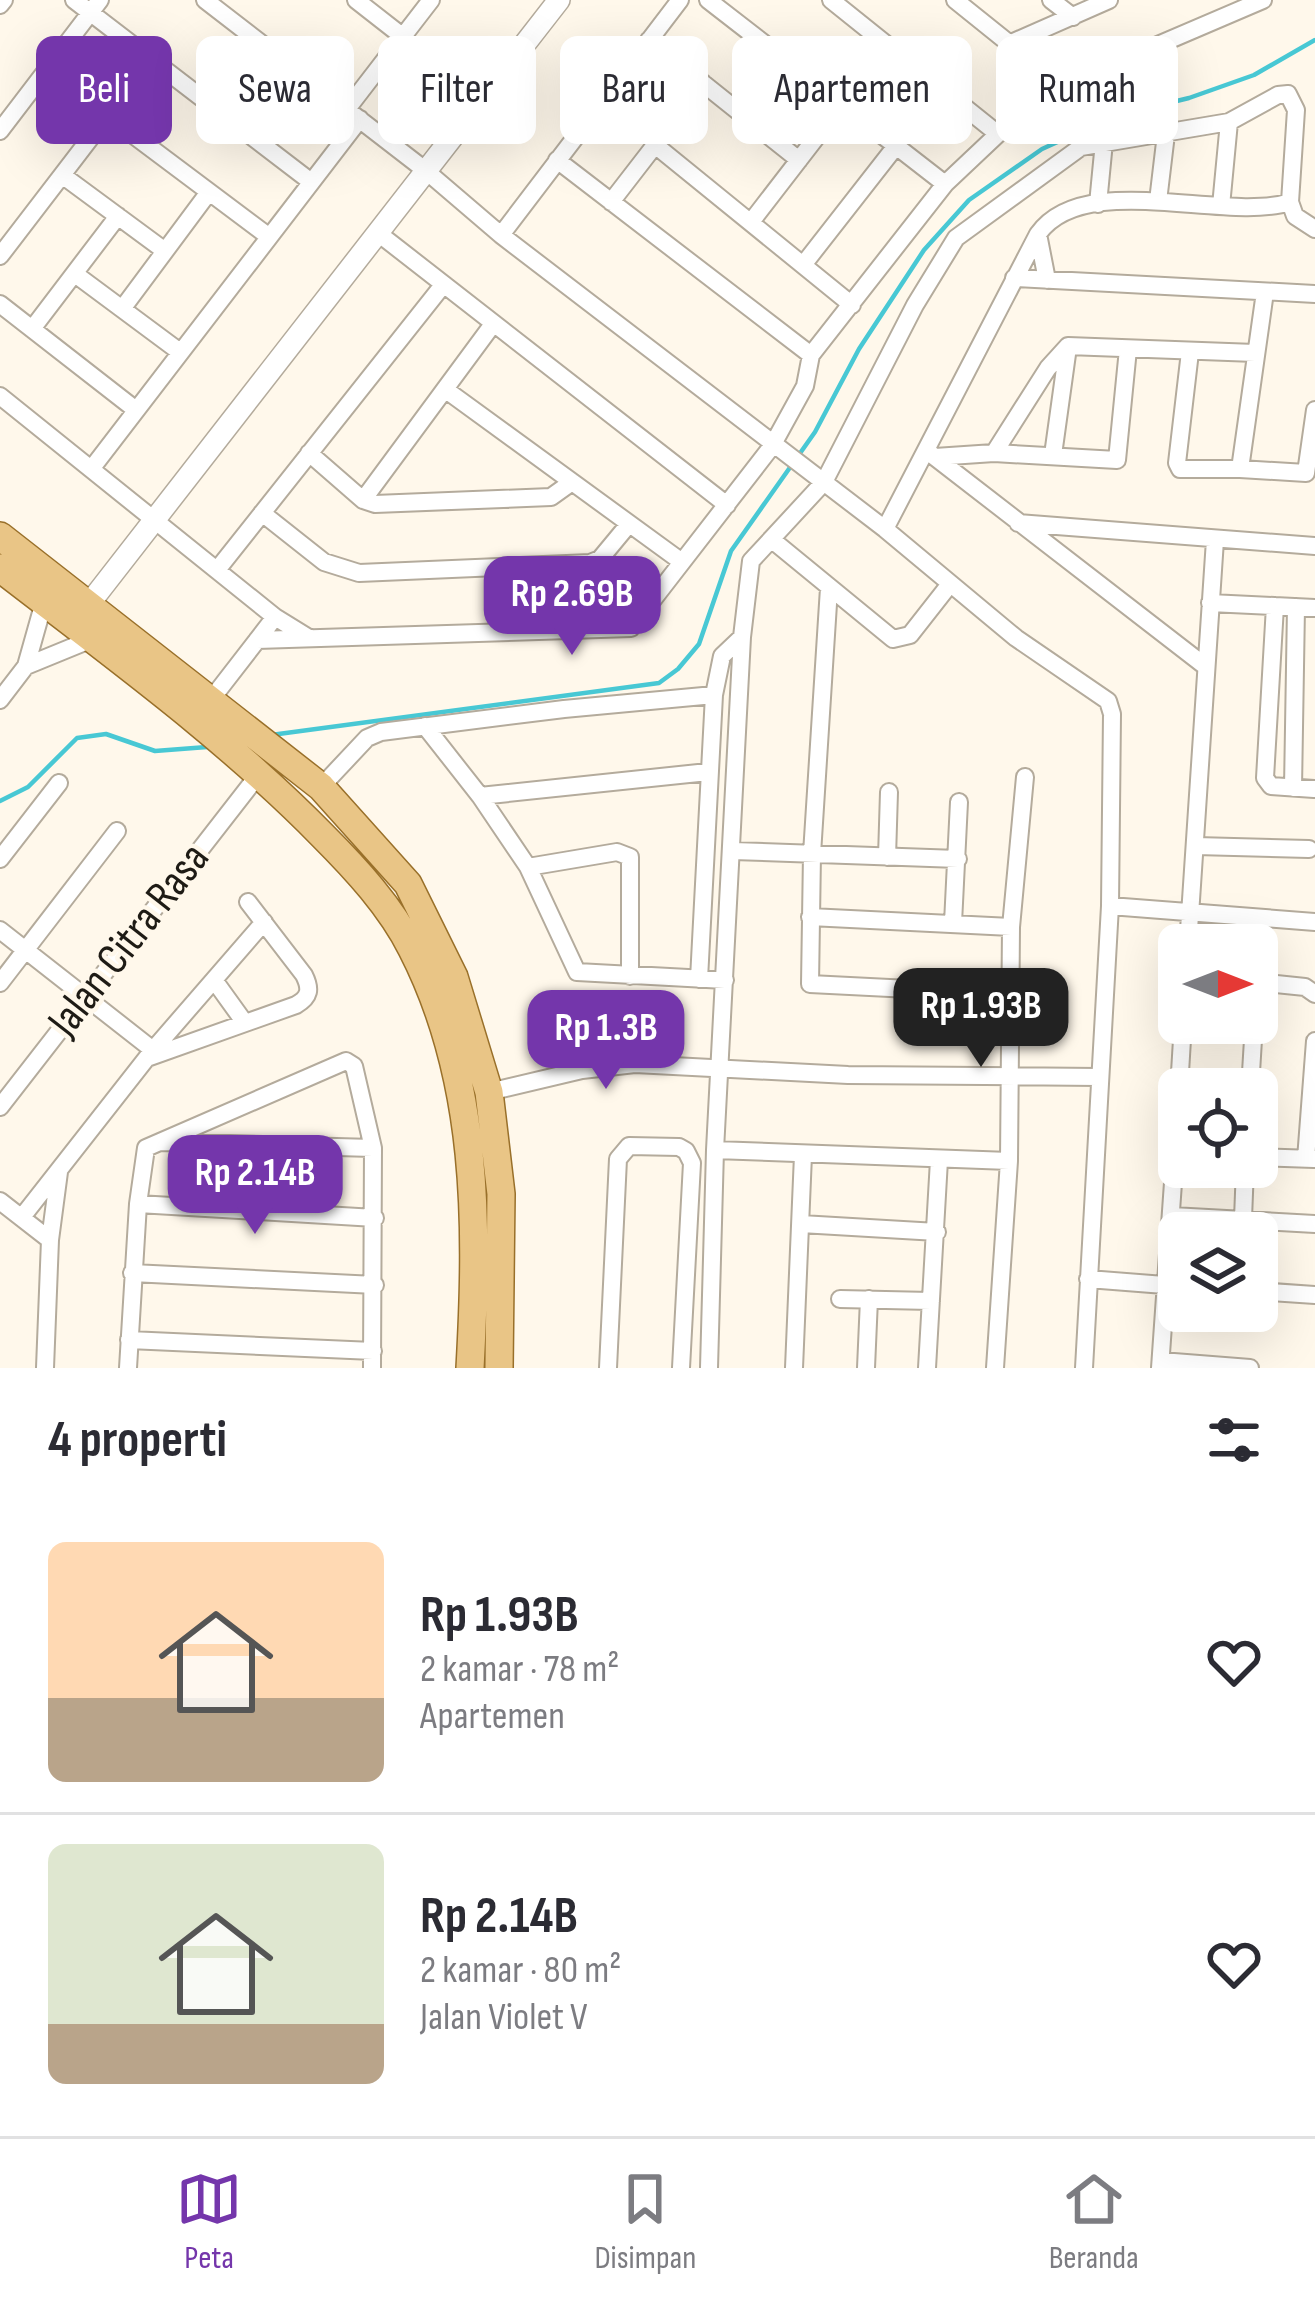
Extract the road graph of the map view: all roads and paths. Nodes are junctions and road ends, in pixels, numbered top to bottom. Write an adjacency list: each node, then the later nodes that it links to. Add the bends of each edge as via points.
1 (74, 0): 13 (street)
2 (206, 0): 16 (street)
3 (356, 0): 17 (street)
4 (431, 0): 17 (street)
5 (560, 0): 45 (street)
6 (680, 0): 18 (street)
7 (708, 0): 19 (street)
8 (831, 0): 29 (street)
9 (955, 0): 20 (street)
10 (1051, 0): 14 (street)
11 (1109, 0): 14 (street)
12 (1263, 0): 22 (street)
13 (95, 6): 15 (street); 28 (street)
14 (1073, 17): 21 (street)
15 (127, 36)
16 (253, 36)
17 (402, 36)
18 (652, 36)
19 (754, 36)
20 (999, 36)
21 (1028, 36)
22 (1178, 36)
23 (172, 75): 47 (street)
24 (378, 75): 26 (street)
25 (708, 87): 44 (street)
26 (354, 114): 45 (street)
27 (1228, 122): 30 (street); 52 (street, via 1278,95 1292,99); 54 (street)
28 (0, 130)
29 (996, 132)
30 (1178, 132)
31 (996, 136): 48 (street)
32 (86, 144): 46 (street)
33 (145, 144): 49 (street)
34 (334, 144): 47 (street)
35 (568, 144): 43 (street)
36 (811, 144): 44 (street)
37 (893, 144): 42 (street)
38 (1099, 144): 94 (street, via 1063,158 956,238)
39 (1104, 144): 53 (street)
40 (1165, 144): 50 (street)
41 (655, 145): 51 (street); 56 (street)
42 (896, 146): 48 (street); 64 (street)
43 (556, 160): 51 (street); 60 (street)
44 (799, 160): 56 (street)
45 (425, 170): 58 (street); 60 (street)
46 (62, 175): 55 (street); 63 (street)
47 (310, 181): 61 (street)
48 (944, 184): 72 (street)
49 (209, 192): 61 (street); 62 (street)
50 (1158, 201): 53 (street); 54 (street)
51 (610, 202): 81 (street)
52 (1290, 202): 54 (street); 57 (street)
53 (1098, 204): 59 (street, via 1056,217)
54 (1221, 206)
55 (118, 216): 62 (street); 65 (street)
56 (751, 223): 64 (street)
57 (1315, 229)
58 (378, 232): 68 (street); 98 (street)
59 (1038, 234): 66 (street); 67 (street)
60 (501, 235): 90 (street)
61 (268, 236): 78 (street)
62 (165, 251): 73 (street)
63 (0, 256)
64 (802, 265): 72 (street)
65 (74, 274): 73 (street); 75 (street)
66 (1014, 278): 67 (street); 88 (street)
67 (1047, 280): 69 (street)
68 (443, 285): 74 (street); 87 (street)
69 (1265, 292): 70 (street); 80 (street)
70 (1315, 294)
71 (0, 304): 75 (street)
72 (852, 305): 81 (street)
73 (122, 309): 78 (street)
74 (493, 324): 82 (street); 96 (street)
75 (32, 329): 84 (street)
76 (1068, 346): 77 (street); 86 (street); 89 (street)
77 (1129, 349): 79 (street); 89 (street, via 1117,460)
78 (180, 352): 84 (street)
79 (1190, 352): 80 (street); 92 (street, via 1177,463)
80 (1255, 353): 92 (street)
81 (811, 355): 90 (street)
82 (446, 390): 93 (street); 95 (street)
83 (0, 396): 91 (street)
84 (136, 410): 91 (street)
85 (1315, 410): 92 (street, via 1306,473)
86 (994, 453): 88 (street); 89 (street)
87 (309, 454): 95 (street); 97 (street)
88 (931, 454): 99 (street); 101 (street)
89 (1053, 455)
90 (787, 456): 94 (street); 96 (street)
91 (92, 468): 98 (street)
92 (1240, 469)
93 (572, 482): 95 (street, via 551,497); 100 (street)
94 (824, 482): 101 (street); 103 (street)
95 (363, 500)
96 (728, 506): 106 (street)
97 (262, 513): 100 (street, via 324,562 358,573 590,563); 108 (street)
98 (155, 518): 108 (street); 113 (street)
99 (1018, 523): 104 (street); 122 (street)
100 (629, 524): 106 (street)
101 (885, 529): 109 (street)
102 (0, 536): 113 (main road)
103 (771, 538): 110 (street); 117 (street, via 751,562)
104 (1215, 540): 105 (street); 112 (street)
105 (1315, 546)
106 (682, 562): 118 (street, via 638,622 622,630)
107 (0, 568): 111 (main road)
108 (217, 570): 116 (street)
109 (950, 584): 110 (street, via 910,635 893,639); 148 (street, via 1111,706)
110 (829, 588): 142 (street)
111 (44, 602): 119 (main road); 121 (street)
112 (1210, 602): 114 (street); 122 (street)
113 (89, 604): 125 (main road)
114 (1275, 606): 115 (street); 133 (street, via 1265,778)
115 (1306, 607): 133 (street)
116 (275, 616): 118 (street); 120 (street)
117 (742, 637): 123 (street, via 722,656); 141 (street)
118 (309, 638): 120 (street)
119 (92, 639): 121 (street); 127 (main road)
120 (257, 640): 125 (street)
121 (26, 666): 124 (street)
122 (1205, 667): 139 (street)
123 (714, 695): 126 (street); 128 (street)
124 (0, 700)
125 (210, 700): 127 (main road)
126 (424, 726): 132 (street, via 374,734); 136 (street)
127 (240, 741): 129 (main road); 132 (main road)
128 (708, 772): 136 (street); 159 (street)
129 (259, 774): 166 (street, Jalan Citra Rasa); 209 (main road, via 379,899 412,947 437,1006 457,1078 473,1194)
130 (1025, 777): 155 (street)
131 (59, 783): 144 (street)
132 (321, 787): 173 (main road, via 390,860 426,914 471,1023)
133 (1293, 788): 134 (street)
134 (1314, 789)
135 (889, 792): 143 (street)
136 (480, 796): 146 (street)
137 (959, 802): 145 (street)
138 (116, 831): 157 (street)
139 (1196, 846): 140 (street); 149 (street)
140 (1309, 849)
141 (733, 851): 142 (street); 161 (street)
142 (812, 854): 143 (street); 150 (street)
143 (887, 856): 145 (street)
144 (0, 859)
145 (958, 859): 152 (street)
146 (528, 867): 158 (street, via 573,968); 158 (street, via 617,852 630,857)
147 (248, 902): 151 (street)
148 (1110, 906): 149 (street); 171 (street)
149 (1190, 911): 153 (street); 154 (street)
150 (810, 916): 152 (street); 164 (street, via 810,984)
151 (264, 922): 160 (street); 167 (street, via 304,975 308,995)
152 (953, 922): 155 (street)
153 (1315, 922)
154 (1189, 924)
155 (1011, 927): 164 (street)
156 (0, 930): 157 (street)
157 (26, 950): 162 (street); 166 (street)
158 (630, 976): 159 (street)
159 (699, 979): 161 (street)
160 (214, 980): 167 (street); 169 (street)
161 (725, 980): 170 (street)
162 (0, 983)
163 (1278, 985): 165 (street)
164 (1009, 994): 172 (street)
165 (1315, 994)
166 (85, 995): 169 (street); 175 (street, Jalan Citra Rasa)
167 (245, 1023): 169 (street)
168 (1315, 1041): 174 (street)
169 (150, 1054): 184 (street)
170 (722, 1070): 172 (street); 173 (street, via 616,1064); 178 (street)
171 (1099, 1077): 172 (street); 195 (street)
172 (1007, 1079): 183 (street)
173 (489, 1092): 210 (main road, via 501,1209)
174 (1314, 1096): 181 (street)
175 (2, 1099)
176 (154, 1142): 177 (street); 177 (street, via 346,1061 354,1066); 186 (street, via 143,1155)
177 (374, 1148): 188 (street)
178 (715, 1150): 179 (street); 213 (street)
179 (803, 1154): 182 (street); 190 (street)
180 (1278, 1158): 181 (street)
181 (1310, 1159)
182 (939, 1160): 183 (street); 192 (street)
183 (1009, 1161): 217 (street)
184 (59, 1169): 187 (street); 193 (street)
185 (0, 1201): 187 (street)
186 (138, 1204): 188 (street); 194 (street)
187 (22, 1217): 193 (street)
188 (375, 1217): 196 (street)
189 (1278, 1222): 191 (street)
190 (801, 1224): 192 (street); 214 (street)
191 (1315, 1224)
192 (937, 1232): 202 (street)
193 (50, 1240): 207 (street)
194 (132, 1273): 196 (street); 204 (street)
195 (1088, 1279): 197 (street); 218 (street)
196 (375, 1285): 205 (street)
197 (1158, 1285)
198 (1278, 1293): 199 (street)
199 (1315, 1295)
200 (840, 1299): 201 (street)
201 (868, 1299): 202 (street); 215 (street)
202 (931, 1301): 216 (street)
203 (1166, 1332): 206 (street)
204 (129, 1340): 205 (street); 208 (street)
205 (372, 1360)
206 (1161, 1365): 219 (street)
207 (45, 1368)
208 (128, 1368)
209 (470, 1368)
210 (499, 1368)
211 (608, 1368): 212 (street, via 618,1159 628,1146 679,1147 692,1163)
212 (681, 1368)
213 (709, 1368)
214 (794, 1368)
215 (866, 1368)
216 (927, 1368)
217 (995, 1368)
218 (1084, 1368)
219 (1230, 1368): 220 (street)
220 (1250, 1368)

